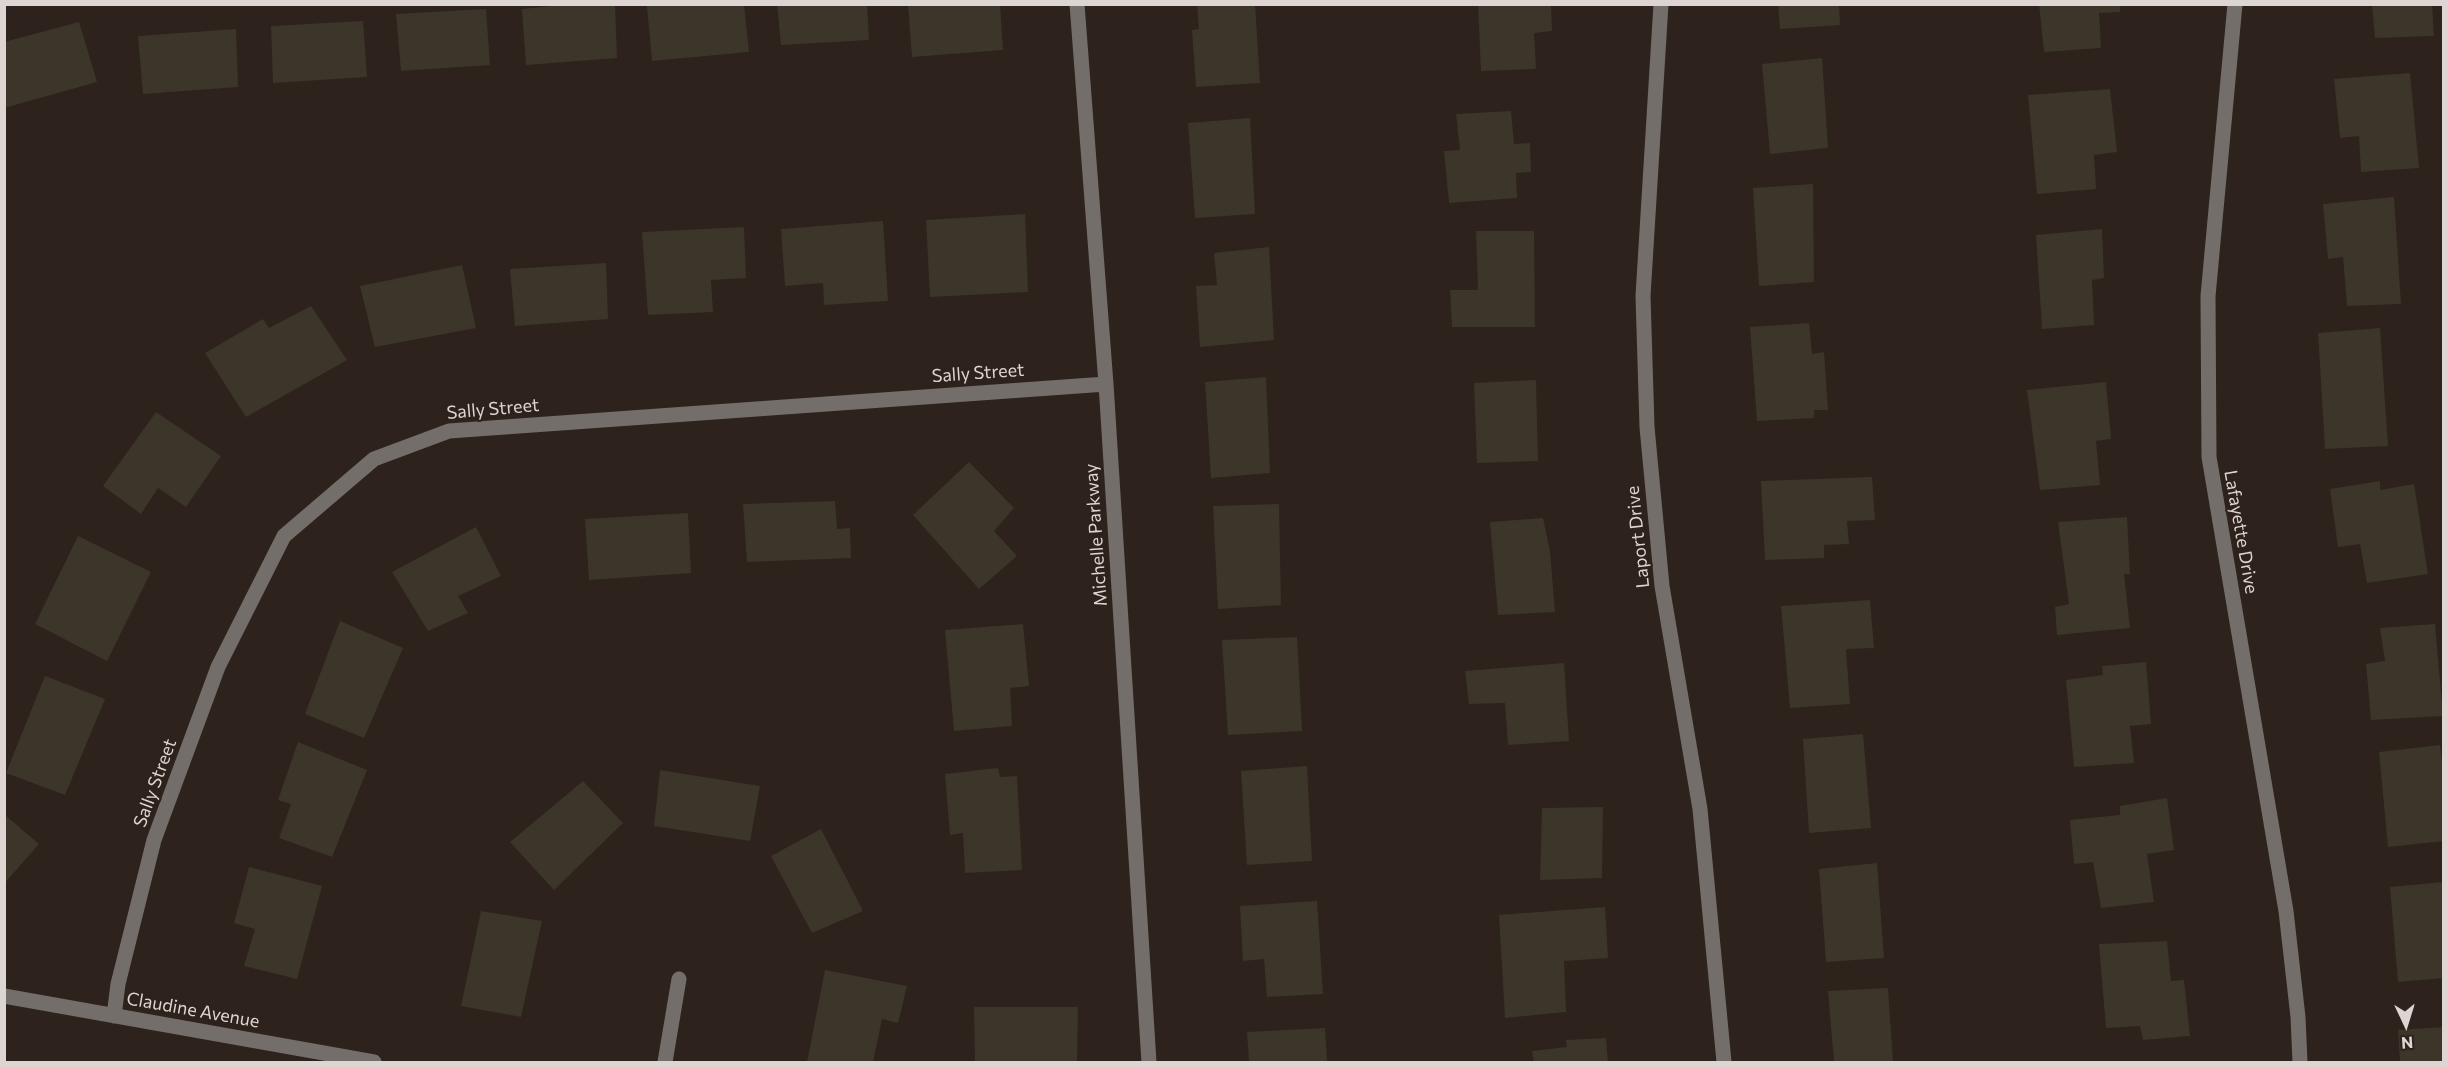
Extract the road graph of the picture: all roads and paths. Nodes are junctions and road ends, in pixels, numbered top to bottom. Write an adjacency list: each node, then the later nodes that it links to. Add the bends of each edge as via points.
1 (1077, 4): 4 (street, Michelle Parkway)
2 (1661, 4): 11 (street, Laport Drive, via 1642,296 1647,427 1662,586 1700,809)
3 (2235, 4): 12 (street, Lafayette Drive, via 2208,296 2209,457 2286,911)
4 (1106, 384): 7 (street, Sally Street, via 449,431 374,459 284,536 218,667 154,840 118,984); 10 (street, Michelle Parkway)
5 (679, 979): 9 (street)
6 (4, 996): 7 (street, Claudine Avenue)
7 (114, 1016): 8 (street, Claudine Avenue)
8 (374, 1062)
9 (665, 1062)
10 (1149, 1062)
11 (1724, 1062)
12 (2300, 1062)

